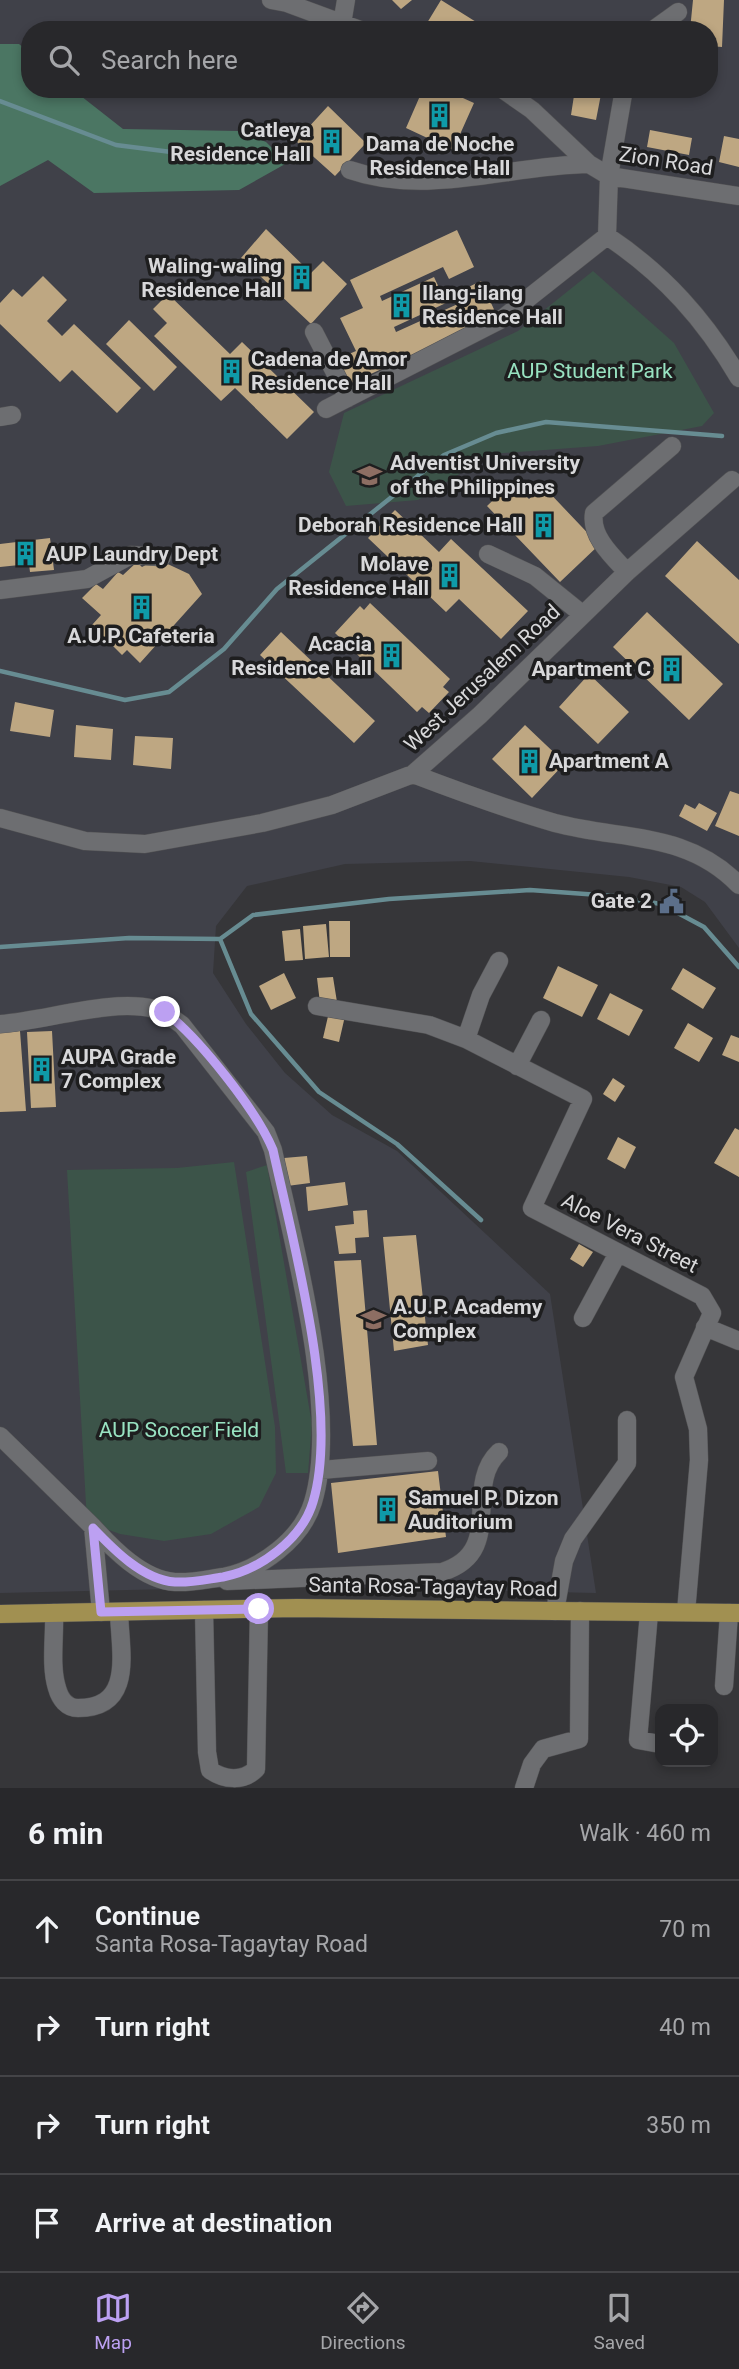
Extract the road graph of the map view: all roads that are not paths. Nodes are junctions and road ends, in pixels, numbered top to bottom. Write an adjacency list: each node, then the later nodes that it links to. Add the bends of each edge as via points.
1 (271, 0): 4 (street)
2 (346, 0): 5 (street)
3 (678, 12): 6 (street)
4 (333, 21)
5 (342, 21)
6 (666, 21)
7 (515, 98): 9 (street, Zion Road)
8 (622, 98): 11 (street)
9 (589, 164): 10 (street, via 420,182 392,181); 11 (street, Zion Road)
10 (350, 170)
11 (609, 176): 12 (street, Zion Road); 13 (street)
12 (739, 196)
13 (607, 236): 15 (street, via 662,277 693,310); 16 (street, via 502,319)
14 (314, 332): 16 (street)
15 (739, 378)
16 (348, 398): 17 (street)
17 (326, 409)
18 (671, 446): 22 (street, via 594,513 596,533)
19 (737, 483): 22 (street, West Jerusalem Road, via 712,498)
20 (488, 554): 24 (street, via 535,576)
21 (162, 557): 23 (street, via 131,555 87,579)
22 (627, 572): 24 (street, West Jerusalem Road)
23 (0, 590)
24 (582, 614): 25 (street, West Jerusalem Road)
25 (413, 774): 26 (street, West Jerusalem Road, via 332,805 145,845 85,841); 27 (street, via 558,823 698,853 720,865)
26 (0, 818)
27 (739, 885)
28 (499, 961): 32 (street)
29 (317, 1006): 32 (street, Aloe Vera Street, via 417,1022)
30 (541, 1020): 33 (street)
31 (0, 1024): 42 (street, via 125,1006 165,1012 182,1025 248,1106 273,1150 305,1295 320,1405)
32 (466, 1039): 33 (street, Aloe Vera Street)
33 (517, 1066): 34 (street, Aloe Vera Street, via 583,1099 533,1208)
34 (618, 1253): 35 (street); 36 (street, Aloe Vera Street, via 702,1296 712,1312)
35 (583, 1318)
36 (705, 1327): 37 (street); 50 (street, Aloe Vera Street, via 684,1377 698,1429 699,1460)
37 (739, 1341)
38 (627, 1420): 47 (street, via 627,1464 573,1539)
39 (0, 1436): 43 (street)
40 (499, 1452): 44 (street, via 484,1475 483,1514 476,1543 458,1567 442,1573)
41 (428, 1461): 42 (street)
42 (321, 1469): 44 (street, via 313,1504 282,1548 258,1565 229,1576)
43 (93, 1528): 44 (street, via 119,1555); 49 (street)
44 (174, 1582)
45 (259, 1609): 46 (main road, Santa Rosa-Tagaytay Road); 46 (street, via 256,1769 249,1776 221,1778 210,1770 207,1752); 47 (main road, Santa Rosa-Tagaytay Road)
46 (204, 1610): 49 (main road, Santa Rosa-Tagaytay Road)
47 (555, 1611): 48 (main road, Santa Rosa-Tagaytay Road)
48 (580, 1611): 54 (main road, Santa Rosa-Tagaytay Road); 57 (street, via 579,1739 543,1749 531,1764)
49 (110, 1612): 51 (main road, Santa Rosa-Tagaytay Road); 51 (street, via 122,1677 108,1701 93,1708 72,1708 59,1693)
50 (686, 1612): 52 (main road, Santa Rosa-Tagaytay Road); 54 (main road, Santa Rosa-Tagaytay Road)
51 (54, 1613): 53 (main road, Santa Rosa-Tagaytay Road)
52 (734, 1613): 55 (street)
53 (0, 1614)
54 (649, 1614): 56 (street, via 638,1740)
55 (724, 1686)
56 (655, 1743)
57 (524, 1788)

